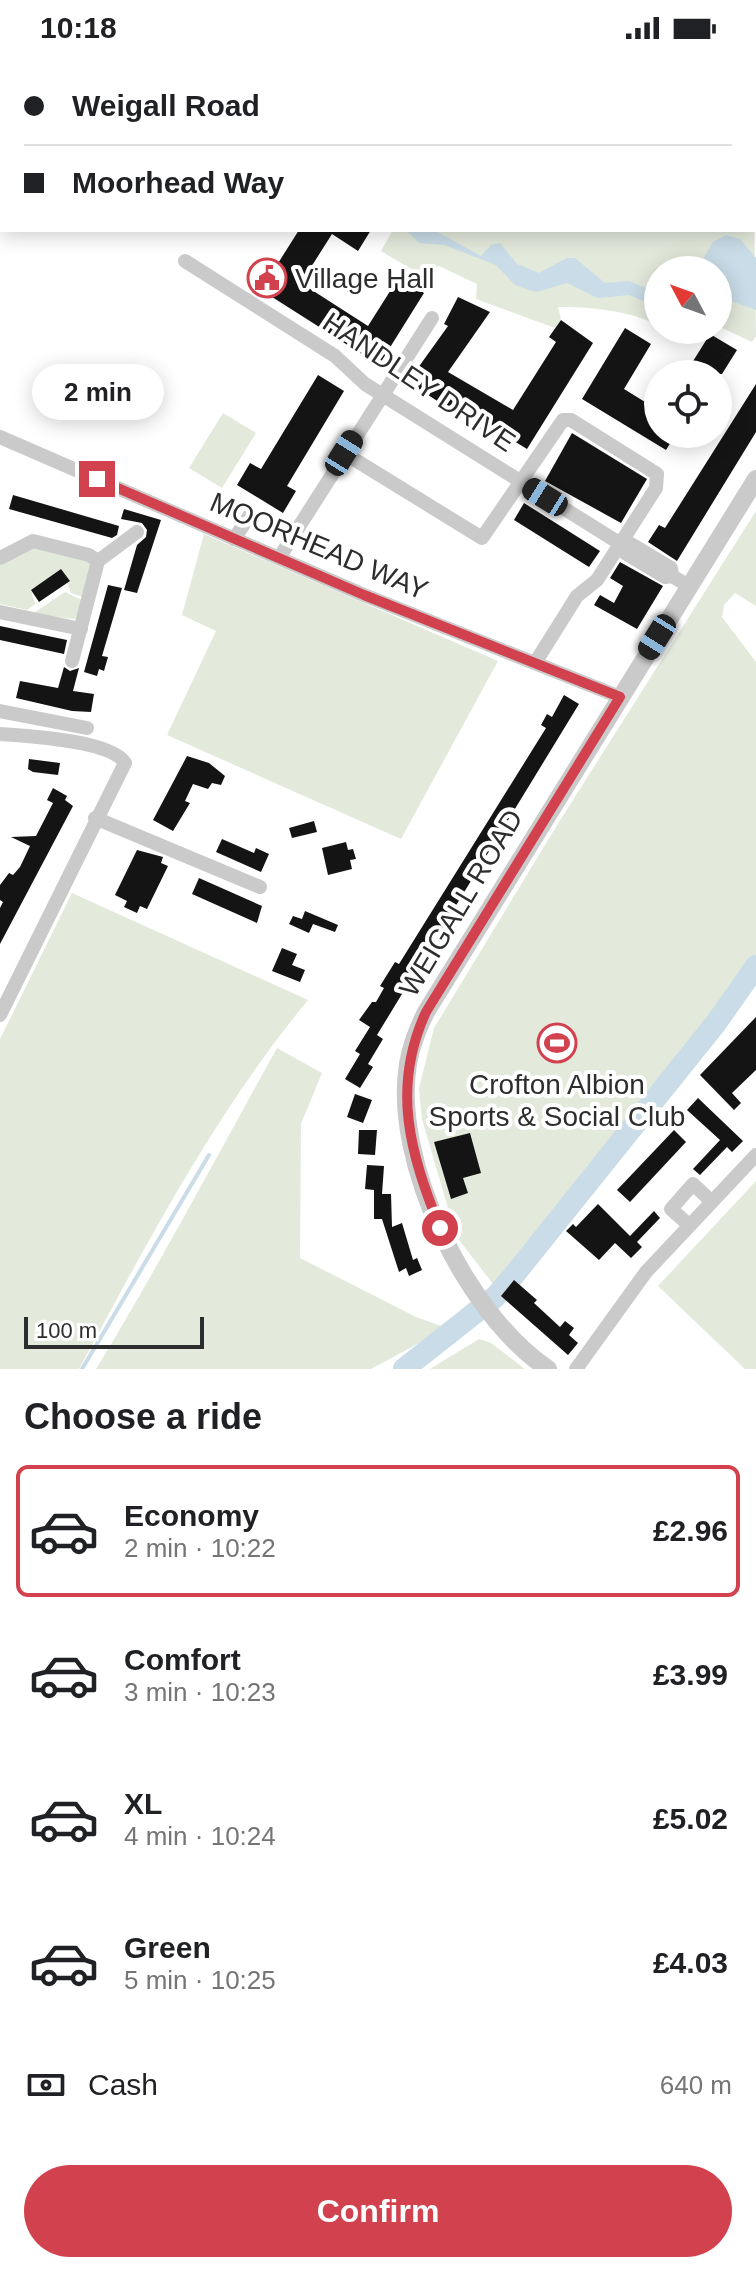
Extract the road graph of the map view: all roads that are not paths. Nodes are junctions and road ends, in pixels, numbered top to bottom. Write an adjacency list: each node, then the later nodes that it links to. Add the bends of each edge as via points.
1 (185, 261): 3 (street, HANDLEY DRIVE, via 335,356)
2 (432, 318): 3 (street)
3 (383, 395): 5 (street); 7 (street, HANDLEY DRIVE)
4 (0, 437): 10 (street, MOORHEAD WAY)
5 (344, 453): 7 (street, via 482,538); 13 (street)
6 (756, 479): 15 (street, WEIGALL ROAD)
7 (521, 481): 11 (street, HANDLEY DRIVE); 11 (street, via 559,422 567,419 639,462 659,480)
8 (250, 515): 10 (street)
9 (137, 532): 14 (street)
10 (234, 539): 13 (street, MOORHEAD WAY)
11 (622, 545): 15 (street, HANDLEY DRIVE, via 631,544 671,568 672,576); 19 (street, via 597,580 577,596)
12 (0, 558): 14 (street, via 33,541)
13 (279, 558): 19 (street, MOORHEAD WAY)
14 (98, 561): 17 (street)
15 (689, 586): 20 (street, WEIGALL ROAD)
16 (0, 612): 17 (street)
17 (81, 629): 18 (street)
18 (72, 661)
19 (535, 663): 20 (street, MOORHEAD WAY)
20 (620, 697): 30 (street, WEIGALL ROAD, via 426,1012 408,1063 407,1114 450,1252 484,1306)
21 (0, 711): 22 (street)
22 (87, 728)
23 (0, 734): 24 (street, via 67,741 122,758 122,772)
24 (95, 818): 25 (street); 26 (street)
25 (260, 887)
26 (0, 1015)
27 (756, 1155): 28 (street)
28 (711, 1201): 29 (street); 29 (street, via 693,1184 671,1209)
29 (689, 1225): 31 (street, via 646,1272)
30 (548, 1369)
31 (576, 1369)

